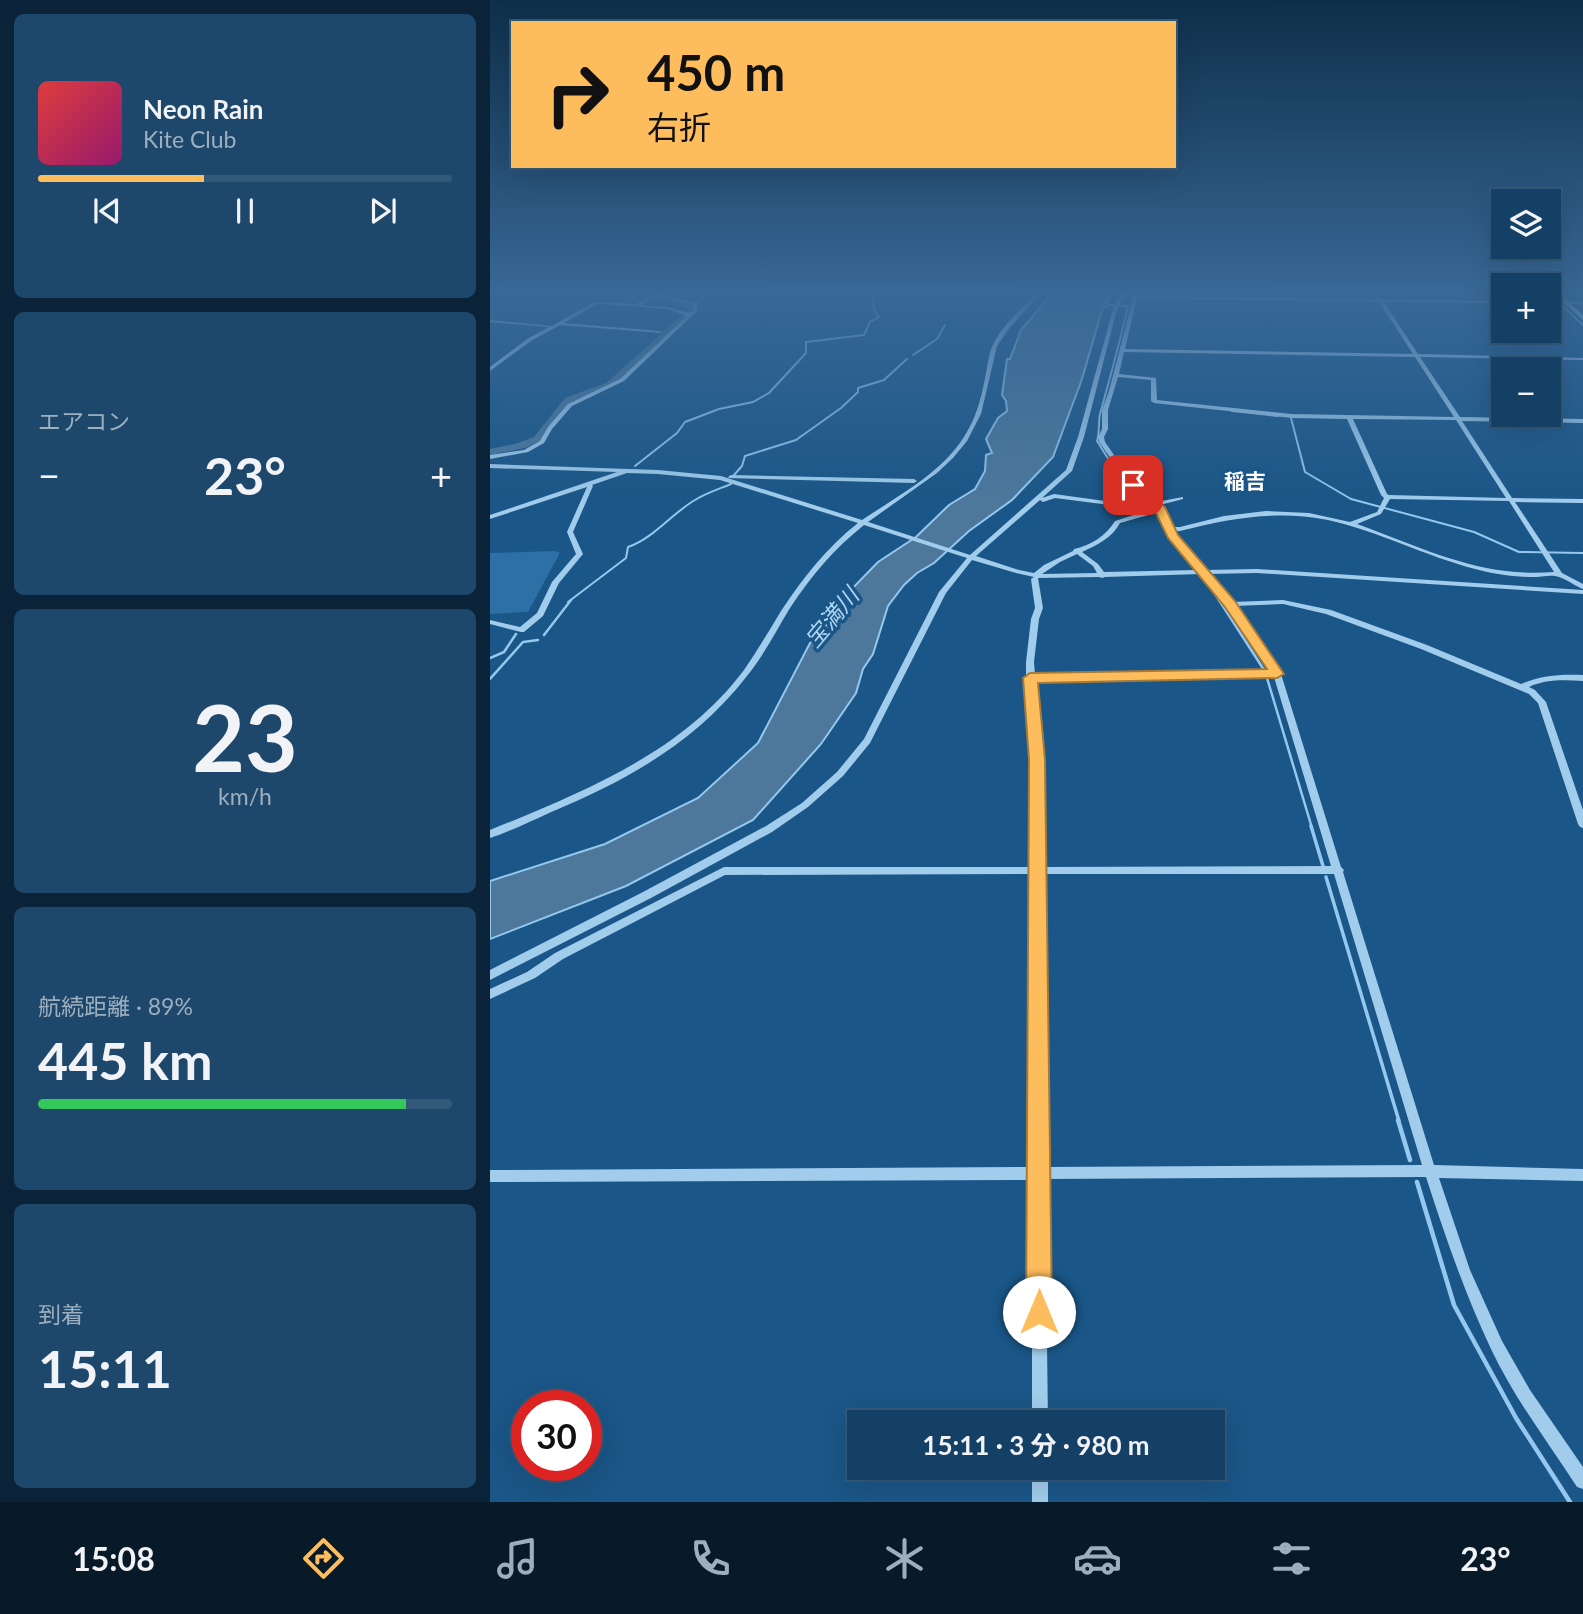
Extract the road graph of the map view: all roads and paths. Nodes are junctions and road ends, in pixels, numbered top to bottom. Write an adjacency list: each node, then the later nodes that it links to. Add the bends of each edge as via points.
1 (640, 363): 10 (street, via 622,380 570,405 542,442 526,451)
2 (991, 363): 24 (street, via 980,413 964,442 943,467)
3 (1100, 363): 15 (street, via 1073,463)
4 (1118, 363): 6 (street)
5 (1422, 363): 8 (street)
6 (1115, 375): 7 (street, via 1154,379 1154,401 1243,412); 22 (street, via 1103,418 1102,442 1121,471)
7 (1349, 417): 8 (street); 17 (street)
8 (1460, 419): 9 (street); 19 (street)
9 (1583, 421)
10 (490, 457)
11 (490, 466): 12 (street)
12 (626, 472): 13 (street); 14 (street)
13 (720, 478): 24 (street, via 914,481); 26 (street)
14 (590, 485): 25 (street); 37 (street, via 570,532 580,554 556,582 540,614 521,630)
15 (1054, 487): 16 (street); 20 (street)
16 (1054, 496): 20 (street); 23 (street)
17 (1388, 497): 19 (street); 27 (street, via 1379,513)
18 (1181, 498): 22 (street)
19 (1510, 499): 21 (street); 32 (street)
20 (1038, 501): 30 (street)
21 (1583, 501)
22 (1154, 504): 23 (street)
23 (1161, 509): 28 (street); 29 (street, via 1117,522 1110,536)
24 (878, 512): 26 (street)
25 (490, 517)
26 (867, 523): 30 (street); 43 (street, via 814,569 746,672 692,729 591,792)
27 (1351, 524): 28 (street, via 1263,512); 32 (street, via 1424,553 1476,567 1525,576)
28 (1170, 529): 31 (street)
29 (1076, 550): 33 (street, via 1096,565); 39 (street, via 1036,576 1039,608)
30 (967, 556): 33 (street, via 1039,576); 46 (street, via 935,605 867,741 823,790 769,829)
31 (1203, 572): 33 (street); 35 (street, via 1279,572); 36 (street)
32 (1559, 574): 34 (street)
33 (1102, 576)
34 (1583, 587)
35 (1583, 596)
36 (1230, 604): 38 (street); 41 (street, via 1283,602 1328,611)
37 (490, 622)
38 (1277, 674): 39 (street); 44 (street)
39 (1030, 678): 45 (street, via 1037,760)
40 (1583, 678): 41 (street, via 1547,678)
41 (1523, 687): 42 (street, via 1542,702)
42 (1583, 824)
43 (490, 834)
44 (1339, 870): 45 (street); 48 (street)
45 (1038, 871): 47 (street, via 724,871); 49 (street)
46 (490, 975)
47 (490, 994)
48 (1430, 1171): 49 (street); 51 (street); 54 (street, via 1464,1271 1497,1346)
49 (1038, 1174): 50 (street); 52 (street)
50 (490, 1175)
51 (1583, 1175)
52 (1040, 1410)
53 (1040, 1480): 55 (street)
54 (1583, 1481)
55 (1040, 1502)

